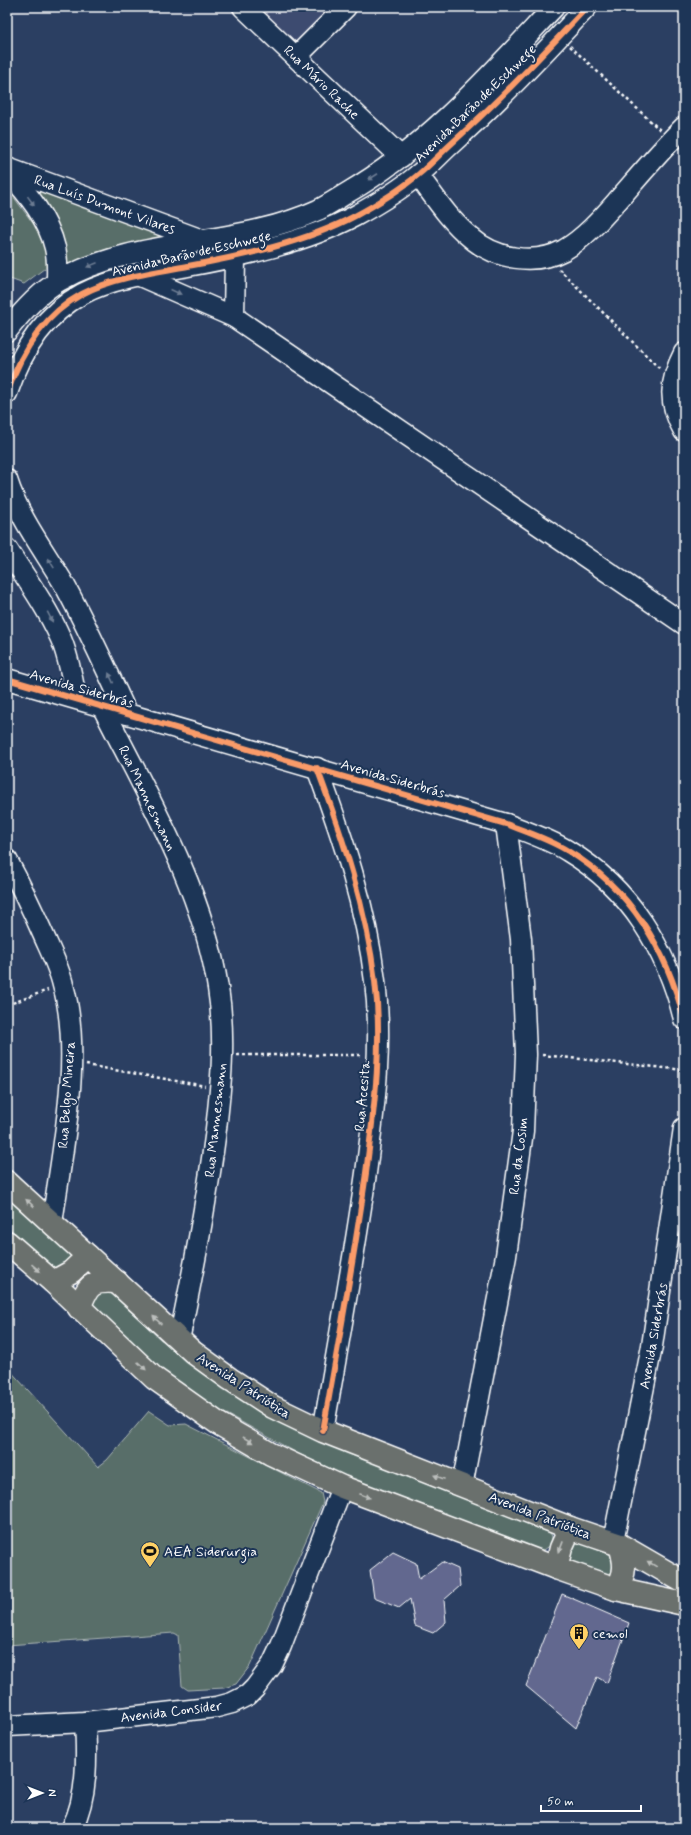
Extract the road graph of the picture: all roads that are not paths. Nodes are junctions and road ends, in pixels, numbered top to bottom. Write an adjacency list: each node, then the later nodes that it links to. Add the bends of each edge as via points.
1 (243, 7): 5 (street, Rua Mário Rache)
2 (346, 7): 5 (street)
3 (554, 7): 6 (street, Avenida Barão de Eschwege)
4 (587, 7): 7 (street, Avenida Barão de Eschwege)
5 (296, 57): 9 (street, Rua Mário Rache)
6 (461, 105): 7 (street); 9 (street, Avenida Barão de Eschwege, via 433,132)
7 (477, 122): 11 (street, Avenida Barão de Eschwege)
8 (677, 134): 11 (street, via 598,222 564,250 546,257 509,257 496,254 484,247 459,227)
9 (401, 157): 12 (street, Avenida Barão de Eschwege, one-way to 12, via 376,176)
10 (7, 170): 15 (street, Rua Luís Dumont Vilares); 18 (street, one-way to 18, via 34,204 50,232 57,258)
11 (418, 175): 14 (street, Avenida Barão de Eschwege, via 376,203)
12 (319, 209): 13 (street, Avenida Barão de Eschwege); 14 (street)
13 (299, 228): 14 (street, Avenida Barão de Eschwege); 15 (street, Avenida Barão de Eschwege, via 243,233); 16 (street, Avenida Barão de Eschwege)
14 (329, 229)
15 (203, 241): 18 (street, Avenida Barão de Eschwege, one-way to 18, via 118,257 82,269)
16 (235, 257): 17 (street, Avenida Barão de Eschwege); 21 (street)
17 (140, 276): 20 (street, Avenida Barão de Eschwege, via 94,288 81,294); 21 (street, one-way to 21)
18 (57, 282): 19 (street, Avenida Barão de Eschwege)
19 (40, 296): 20 (street); 22 (street, Avenida Barão de Eschwege)
20 (53, 315): 24 (street, Avenida Barão de Eschwege, via 29,344 14,372)
21 (234, 318): 28 (street)
22 (7, 331)
23 (684, 354): 25 (street, via 672,382 675,412)
24 (7, 393)
25 (684, 431)
26 (7, 480): 32 (street, one-way to 26, via 90,632 23,516)
27 (7, 549): 30 (street, one-way to 30, via 43,605 61,639)
28 (684, 624)
29 (7, 679): 30 (street, Avenida Siderbrás)
30 (76, 698): 31 (street, Avenida Siderbrás)
31 (102, 706): 32 (street, Avenida Siderbrás); 46 (street, Rua Mannesmann, via 178,858 211,954 218,988 221,1018 221,1088 210,1172)
32 (127, 714): 33 (street, Avenida Siderbrás)
33 (317, 768): 34 (street, Avenida Siderbrás); 47 (street, Rua Acesita, via 337,822 361,903 375,981 378,1014 374,1111 360,1215)
34 (506, 824): 36 (street, Avenida Siderbrás, via 567,850 607,880 628,902 647,928); 48 (street, Rua da Cosim, via 521,939 526,1054 523,1130 506,1256)
35 (7, 860): 40 (street, Rua Belgo Mineira, via 38,923 63,984 69,1016 71,1062 65,1130)
36 (681, 992): 37 (street, Avenida Siderbrás)
37 (684, 1019)
38 (684, 1128): 51 (street, Avenida Siderbrás, via 652,1346)
39 (7, 1182): 40 (main road, Avenida Patriótica, one-way to 39)
40 (52, 1223): 42 (main road, Avenida Patriótica)
41 (7, 1242): 43 (main road, one-way to 43)
42 (88, 1256): 43 (main road, via 71,1272); 44 (main road, Avenida Patriótica)
43 (53, 1282): 45 (main road)
44 (118, 1282): 45 (main road, via 91,1285); 46 (main road, Avenida Patriótica, one-way to 44)
45 (79, 1308): 49 (main road, one-way to 49, via 154,1378 213,1419 271,1454)
46 (179, 1340): 47 (main road, Avenida Patriótica, via 230,1379 273,1407)
47 (324, 1431): 48 (main road, Avenida Patriótica, one-way to 47)
48 (462, 1486): 50 (main road, Avenida Patriótica)
49 (342, 1487): 52 (main road, one-way to 52); 56 (street, Avenida Consider, via 281,1646 265,1676 252,1691 232,1703 217,1706)
50 (570, 1528): 51 (main road, Avenida Patriótica); 52 (main road, one-way to 52)
51 (616, 1544): 53 (main road, Avenida Patriótica, one-way to 51); 54 (main road, via 624,1560 625,1571)
52 (556, 1568): 54 (main road)
53 (684, 1582)
54 (616, 1589): 55 (main road)
55 (684, 1604)
56 (85, 1722): 57 (street, Avenida Consider); 58 (street, via 87,1761 84,1785)
57 (7, 1726)
58 (72, 1828)

